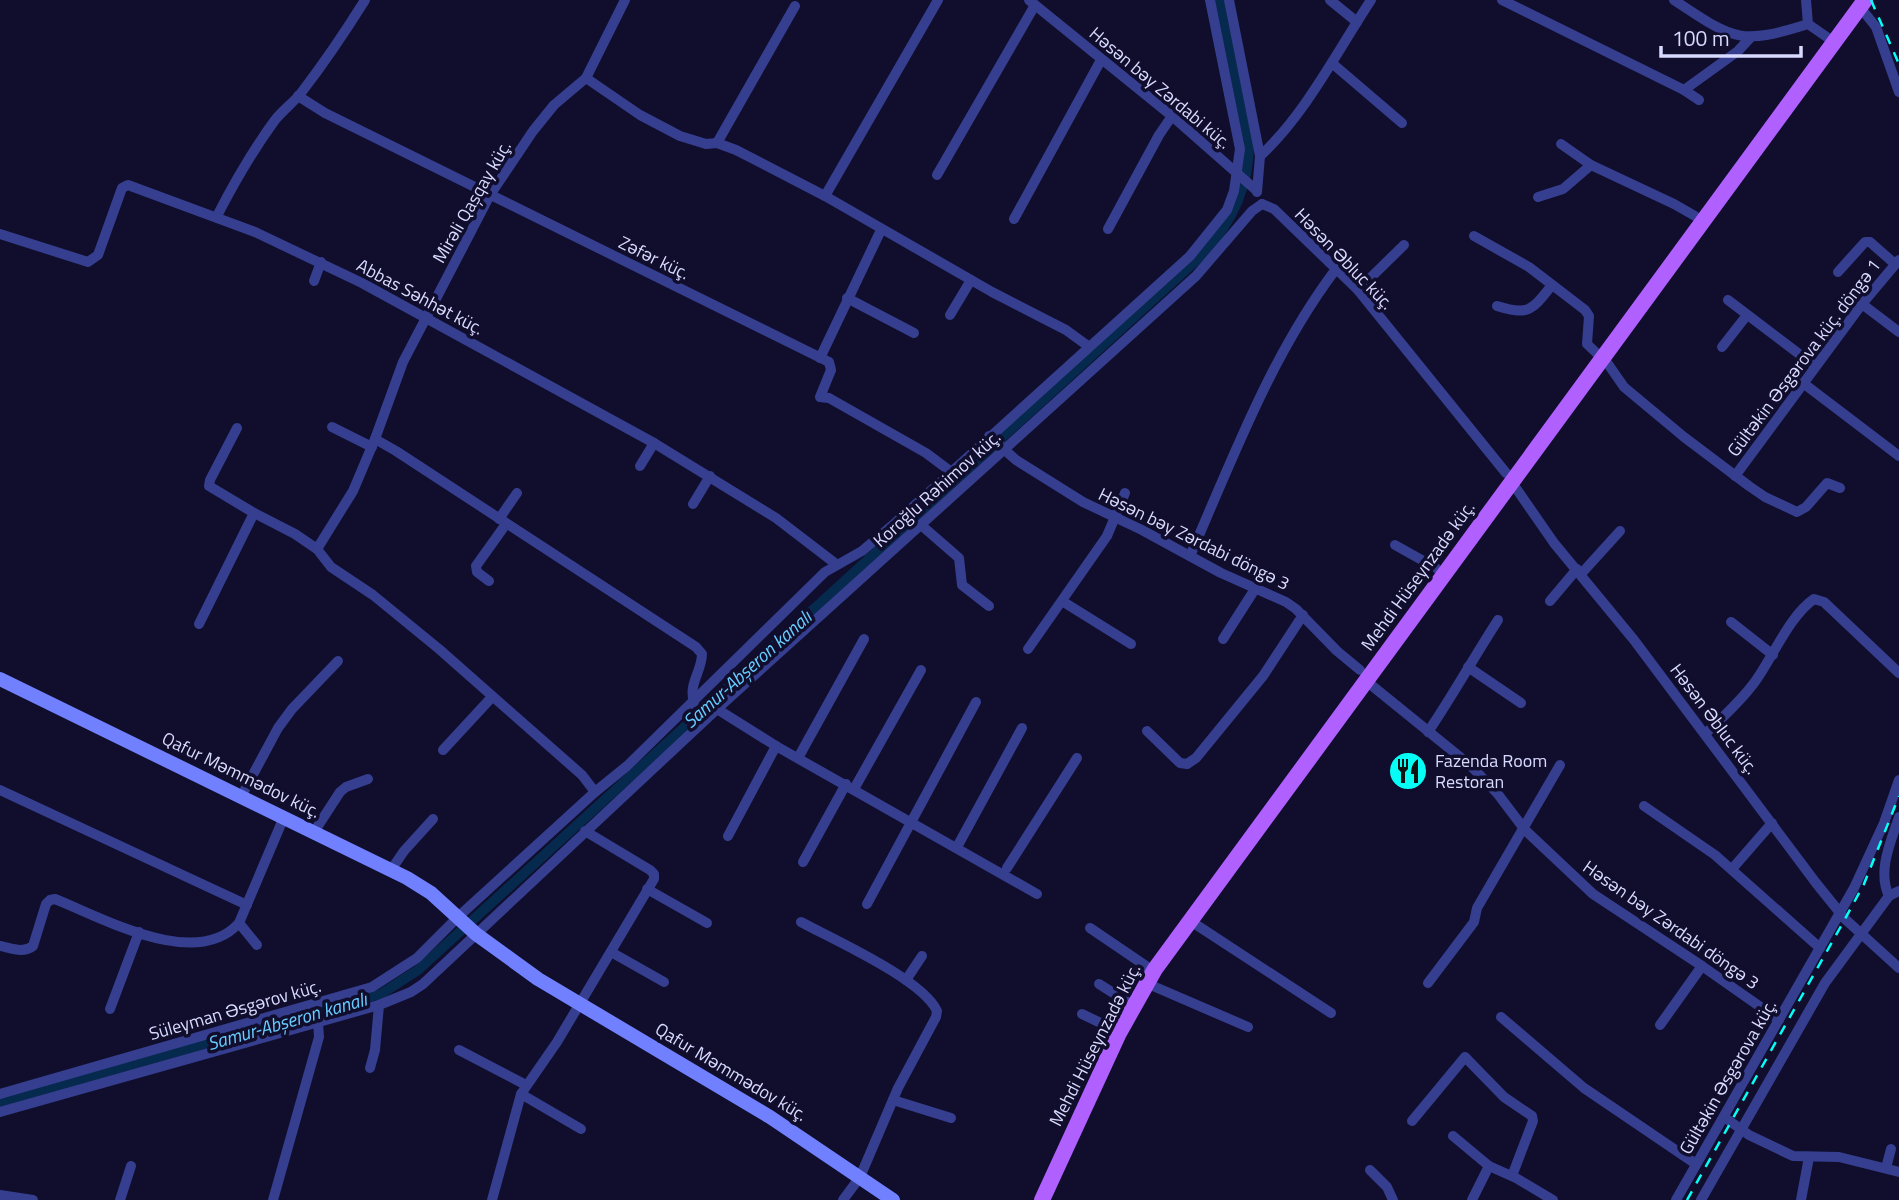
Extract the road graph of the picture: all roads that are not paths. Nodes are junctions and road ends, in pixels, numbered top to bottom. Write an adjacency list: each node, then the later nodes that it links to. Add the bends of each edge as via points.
1 (365, 0): 24 (street)
2 (611, 0): 13 (street)
3 (938, 0): 36 (street)
4 (1210, 0): 32 (street, Koroğlu Rəhimov küç., via 1240,149)
5 (1229, 0): 30 (street)
6 (1330, 0): 15 (street)
7 (1371, 0): 15 (street)
8 (1502, 0): 22 (street)
9 (1674, 0): 17 (street, via 1721,30)
10 (1806, 0): 16 (street)
11 (1032, 2): 19 (street, Həsən bəy Zərdabi küç.); 33 (street)
12 (1860, 2): 18 (main road, Mehdi Hüseynzadə küç.); 23 (street, via 1876,27)
13 (624, 3): 21 (street, Mirəli Qaşqay küç.)
14 (795, 6): 28 (street)
15 (1357, 22): 20 (street)
16 (1808, 24): 17 (street); 18 (street)
17 (1749, 38): 22 (street)
18 (1830, 39): 40 (main road, Mehdi Hüseynzadə küç.); 66 (main road, Mehdi Hüseynzadə küç.)
19 (1101, 60): 26 (street, Həsən bəy Zərdabi küç.); 41 (street)
20 (1333, 64): 27 (street); 30 (street)
21 (586, 78): 28 (street, via 680,136); 35 (street, Mirəli Qaşqay küç., via 554,105)
22 (1684, 90): 25 (street)
23 (1899, 92)
24 (298, 96): 35 (street, Zəfər küç.); 39 (street, via 263,137)
25 (1699, 100)
26 (1172, 116): 32 (street, Həsən bəy Zərdabi küç.); 42 (street)
27 (1402, 123)
28 (717, 143): 36 (street)
29 (1561, 144): 31 (street)
30 (1261, 156): 34 (street)
31 (1591, 165): 37 (street, via 1563,189); 40 (street)
32 (1238, 174): 34 (street, Həsən bəy Zərdabi küç.); 64 (street, Koroğlu Rəhimov küç., via 1227,210 1201,244)
33 (937, 175)
34 (1256, 190): 38 (street)
35 (490, 195): 61 (street, Mirəli Qaşqay küç.); 67 (street, Zəfər küç.)
36 (825, 197): 43 (street)
37 (1538, 197)
38 (1262, 204): 49 (street, Həsən Əbluc küç., via 1274,209); 75 (street, Koroğlu Rəhimov küç., via 1196,276)
39 (217, 216): 44 (street, Abbas Səhhət küç., via 128,185 122,188 98,255 89,262); 47 (street, Abbas Səhhət küç.)
40 (1695, 216): 66 (main road, Mehdi Hüseynzadə küç.)
41 (1014, 219)
42 (1108, 229)
43 (881, 230): 52 (street); 55 (street)
44 (0, 234)
45 (1474, 236): 53 (street)
46 (1404, 245): 54 (street)
47 (321, 262): 51 (street); 61 (street, Abbas Səhhət küç.)
48 (1897, 262): 50 (street, via 1865,242); 57 (street, Gültəkin Əsgərova küç. döngə 1)
49 (1336, 269): 54 (street, Həsən Əbluc küç.); 93 (street, via 1274,367)
50 (1838, 272)
51 (314, 281)
52 (971, 281): 59 (street); 64 (street)
53 (1552, 285): 58 (street, via 1528,310); 66 (street, via 1589,316 1587,344)
54 (1358, 290): 81 (street, Həsən Əbluc küç.)
55 (848, 298): 63 (street); 67 (street)
56 (1728, 300): 60 (street)
57 (1862, 304): 62 (street); 68 (street, Gültəkin Əsgərova küç. döngə 1)
58 (1497, 306)
59 (950, 315)
60 (1747, 315): 65 (street); 68 (street)
61 (426, 318): 73 (street, Mirəli Qaşqay küç., via 403,362); 74 (street, Abbas Səhhət küç.)
62 (1899, 332)
63 (914, 333)
64 (1088, 346): 72 (street, Koroğlu Rəhimov küç.)
65 (1722, 347)
66 (1599, 355): 80 (street, via 1628,391); 81 (main road, Mehdi Hüseynzadə küç.)
67 (820, 358): 78 (street, via 829,362 831,370 820,397 926,453)
68 (1815, 366): 69 (street, Gültəkin Əsgərova küç. döngə 1)
69 (1803, 383): 76 (street); 80 (street, Gültəkin Əsgərova küç. döngə 1)
70 (332, 427): 73 (street)
71 (237, 428): 86 (street, via 209,486)
72 (989, 436): 75 (street, Həsən bəy Zərdabi döngə 3); 78 (street, Koroğlu Rəhimov küç.)
73 (373, 443): 88 (street, via 396,451); 92 (street, Mirəli Qaşqay küç., via 353,491)
74 (654, 443): 77 (street); 79 (street, Abbas Səhhət küç.)
75 (1003, 450): 87 (street, Həsən bəy Zərdabi döngə 3, via 1083,502); 89 (street, Koroğlu Rəhimov küç.)
76 (1899, 456)
77 (640, 466)
78 (950, 471): 94 (street, Koroğlu Rəhimov küç., via 862,551)
79 (710, 476): 85 (street); 94 (street, Abbas Səhhət küç., via 792,529)
80 (1735, 476): 82 (street, via 1797,512 1827,483)
81 (1508, 477): 95 (main road, Mehdi Hüseynzadə küç.); 96 (street, Həsən Əbluc küç.); 115 (main road, Mehdi Hüseynzadə küç.)
82 (1840, 488)
83 (517, 493): 88 (street)
84 (1125, 493): 87 (street)
85 (693, 504)
86 (254, 513): 92 (street); 105 (street)
87 (1116, 517): 93 (street, Həsən bəy Zərdabi döngə 3); 99 (street)
88 (502, 521): 97 (street, via 476,566); 118 (street, via 696,647 702,662 692,685)
89 (921, 525): 101 (street, via 959,558 962,585); 121 (street, Koroğlu Rəhimov küç.)
90 (1620, 531): 96 (street)
91 (1395, 544): 95 (street)
92 (317, 549): 117 (street, via 331,567 411,625)
93 (1190, 556): 98 (street, Həsən bəy Zərdabi döngə 3)
94 (836, 564): 118 (street, Koroğlu Rəhimov küç.)
95 (1436, 568): 115 (main road, Mehdi Hüseynzadə küç.)
96 (1579, 572): 100 (street); 125 (street, Həsən Əbluc küç.)
97 (489, 581)
98 (1255, 589): 102 (street, Həsən bəy Zərdabi döngə 3); 107 (street)
99 (1062, 601): 108 (street); 109 (street)
100 (1550, 601)
101 (989, 606)
102 (1303, 615): 115 (street, Həsən bəy Zərdabi döngə 3); 123 (street, via 1263,676 1196,758 1180,763)
103 (1498, 620): 112 (street)
104 (1731, 622): 110 (street)
105 (198, 624)
106 (864, 639): 128 (street)
107 (1223, 639)
108 (1131, 644)
109 (1028, 649)
110 (1773, 655): 114 (street, via 1791,625 1810,602 1819,599); 125 (street, via 1741,699)
111 (338, 661): 136 (street, via 278,728)
112 (1468, 667): 120 (street); 124 (street)
113 (921, 670): 133 (street)
114 (1899, 673)
115 (1363, 675): 124 (street, Həsən bəy Zərdabi döngə 3); 159 (main road, Mehdi Hüseynzadə küç.); 172 (main road, Mehdi Hüseynzadə küç.)
116 (0, 679): 136 (street, Qafur Məmmədov küç.)
117 (492, 696): 127 (street); 135 (street, via 582,775)
118 (694, 702): 135 (street, Koroğlu Rəhimov küç.)
119 (976, 702): 141 (street)
120 (1521, 704)
121 (717, 709): 126 (street); 144 (street, Koroğlu Rəhimov küç.)
122 (1022, 728): 147 (street)
123 (1147, 730)
124 (1428, 732): 143 (street, Həsən bəy Zərdabi döngə 3, via 1471,766)
125 (1705, 734): 142 (street, Həsən Əbluc küç.)
126 (776, 746): 128 (street); 146 (street)
127 (443, 750)
128 (798, 758): 133 (street)
129 (1077, 758): 149 (street)
130 (1560, 765): 143 (street)
131 (368, 779): 145 (street, via 340,792)
132 (1899, 780): 157 (street, Gültəkin Əsgərova küç., via 1884,823)
133 (850, 787): 141 (street); 148 (street)
134 (0, 790): 156 (street)
135 (595, 792): 158 (street, Koroğlu Rəhimov küç.)
136 (242, 795): 138 (street, Qafur Məmmədov küç.)
137 (1644, 806): 150 (street)
138 (284, 817): 145 (street, Qafur Məmmədov küç.); 156 (street)
139 (1899, 817): 153 (street, via 1885,863 1885,884)
140 (433, 819): 151 (street)
141 (912, 822): 147 (street); 155 (street)
142 (1772, 823): 150 (street); 157 (street, Həsən Əbluc küç.)
143 (1525, 830): 173 (street, Həsən bəy Zərdabi döngə 3, via 1593,894); 178 (street, via 1482,900 1474,922)
144 (585, 831): 152 (street, via 650,870 654,879); 166 (street, Koroğlu Rəhimov küç.)
145 (314, 832): 151 (street, Qafur Məmmədov küç.)
146 (728, 836)
147 (957, 847): 154 (street)
148 (803, 863)
149 (1007, 868)
150 (1732, 869): 169 (street)
151 (391, 870): 158 (street, Qafur Məmmədov küç., via 431,893)
152 (647, 889): 162 (street); 170 (street)
153 (1894, 893): 165 (street)
154 (1037, 894)
155 (867, 904)
156 (247, 905): 161 (street)
157 (1840, 912): 165 (street, Həsən Əbluc küç.); 169 (street, Gültəkin Əsgərova küç.)
158 (458, 918): 166 (street, Qafur Məmmədov küç.); 195 (street, Süleyman Əsgərov küç., via 417,958 372,987)
159 (1189, 920): 177 (main road, Mehdi Hüseynzadə küç.); 184 (street)
160 (801, 922): 175 (street)
161 (239, 923): 164 (street, via 226,936 191,944); 167 (street)
162 (707, 923)
163 (1090, 928): 172 (street)
164 (139, 932): 168 (street, via 55,899 46,904 36,940 28,950); 183 (street)
165 (1860, 933): 174 (street, Həsən Əbluc küç.); 202 (street, via 1810,1008)
166 (477, 934): 181 (street, Süleyman Əsgərov küç., via 424,984); 182 (street, Qafur Məmmədov küç.)
167 (257, 945)
168 (0, 946)
169 (1819, 948): 187 (street, Gültəkin Əsgərova küç.)
170 (611, 951): 176 (street); 182 (street)
171 (922, 956): 175 (street)
172 (1146, 966): 180 (main road, Mehdi Hüseynzadə küç.)
173 (1702, 966): 187 (street, Həsən bəy Zərdabi döngə 3); 189 (street)
174 (1899, 968)
175 (906, 980): 196 (street, via 926,995 937,1011)
176 (664, 982)
177 (1146, 983): 190 (street); 222 (main road, Mehdi Hüseynzadə küç.)
178 (1428, 983)
179 (1098, 984): 180 (street)
180 (1126, 1001): 191 (main road, Mehdi Hüseynzadə küç.)
181 (379, 1004): 188 (street, Süleyman Əsgərov küç.); 193 (street)
182 (579, 1004): 194 (street); 213 (street, Qafur Məmmədov küç., via 770,1117)
183 (110, 1009)
184 (1331, 1013)
185 (1082, 1014): 191 (street)
186 (1501, 1017): 206 (street, via 1584,1088)
187 (1779, 1020): 198 (street, Gültəkin Əsgərova küç.)
188 (318, 1022): 197 (street, Süleyman Əsgərov küç.); 217 (street, via 319,1037)
189 (1660, 1025)
190 (1248, 1027)
191 (1111, 1028): 221 (main road, Mehdi Hüseynzadə küç.)
192 (459, 1050): 194 (street)
193 (370, 1068)
194 (524, 1090): 201 (street); 218 (street)
195 (0, 1094)
196 (893, 1100): 199 (street); 213 (street)
197 (0, 1112)
198 (1724, 1117): 202 (street); 206 (street, Gültəkin Əsgərova küç.)
199 (951, 1118)
200 (1412, 1121): 212 (street, via 1465,1057 1504,1097 1532,1116)
201 (581, 1129)
202 (1741, 1130): 205 (street, via 1778,1151); 227 (street)
203 (1454, 1136): 208 (street)
204 (1891, 1149): 209 (street)
205 (1809, 1157): 209 (street, via 1839,1157); 228 (street)
206 (1696, 1164): 226 (street, Gültəkin Əsgərova küç.)
207 (131, 1166): 216 (street)
208 (1489, 1166): 212 (street); 224 (street)
209 (1886, 1168): 211 (street)
210 (1370, 1170): 223 (street)
211 (1899, 1172)
212 (1512, 1176): 225 (street)
213 (860, 1177): 219 (street); 220 (street, Qafur Məmmədov küç.)
214 (0, 1195): 215 (street)
215 (33, 1200)
216 (120, 1200)
217 (273, 1200)
218 (492, 1200)
219 (843, 1200)
220 (893, 1200)
221 (1032, 1200)
222 (1042, 1200)
223 (1393, 1200)
224 (1472, 1200)
225 (1553, 1200)
226 (1676, 1200)
227 (1701, 1200)
228 (1801, 1200)

